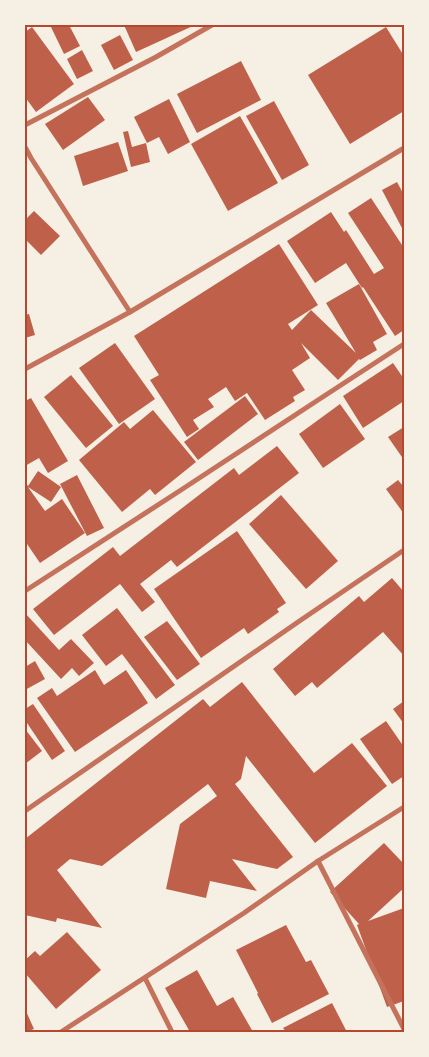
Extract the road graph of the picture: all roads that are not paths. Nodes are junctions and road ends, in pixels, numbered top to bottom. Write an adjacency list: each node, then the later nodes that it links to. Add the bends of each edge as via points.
1 (212, 25): 2 (street)
2 (25, 125)
3 (25, 147): 5 (street)
4 (404, 148): 7 (street)
5 (31, 158): 6 (street); 7 (street)
6 (25, 162)
7 (130, 312): 9 (street)
8 (404, 344): 11 (street)
9 (25, 369)
10 (404, 550): 13 (street)
11 (25, 591)
12 (404, 807): 14 (street)
13 (25, 811)
14 (318, 861): 15 (street); 16 (street)
15 (145, 978): 17 (street); 18 (street)
16 (404, 1029)
17 (61, 1032)
18 (172, 1032)

